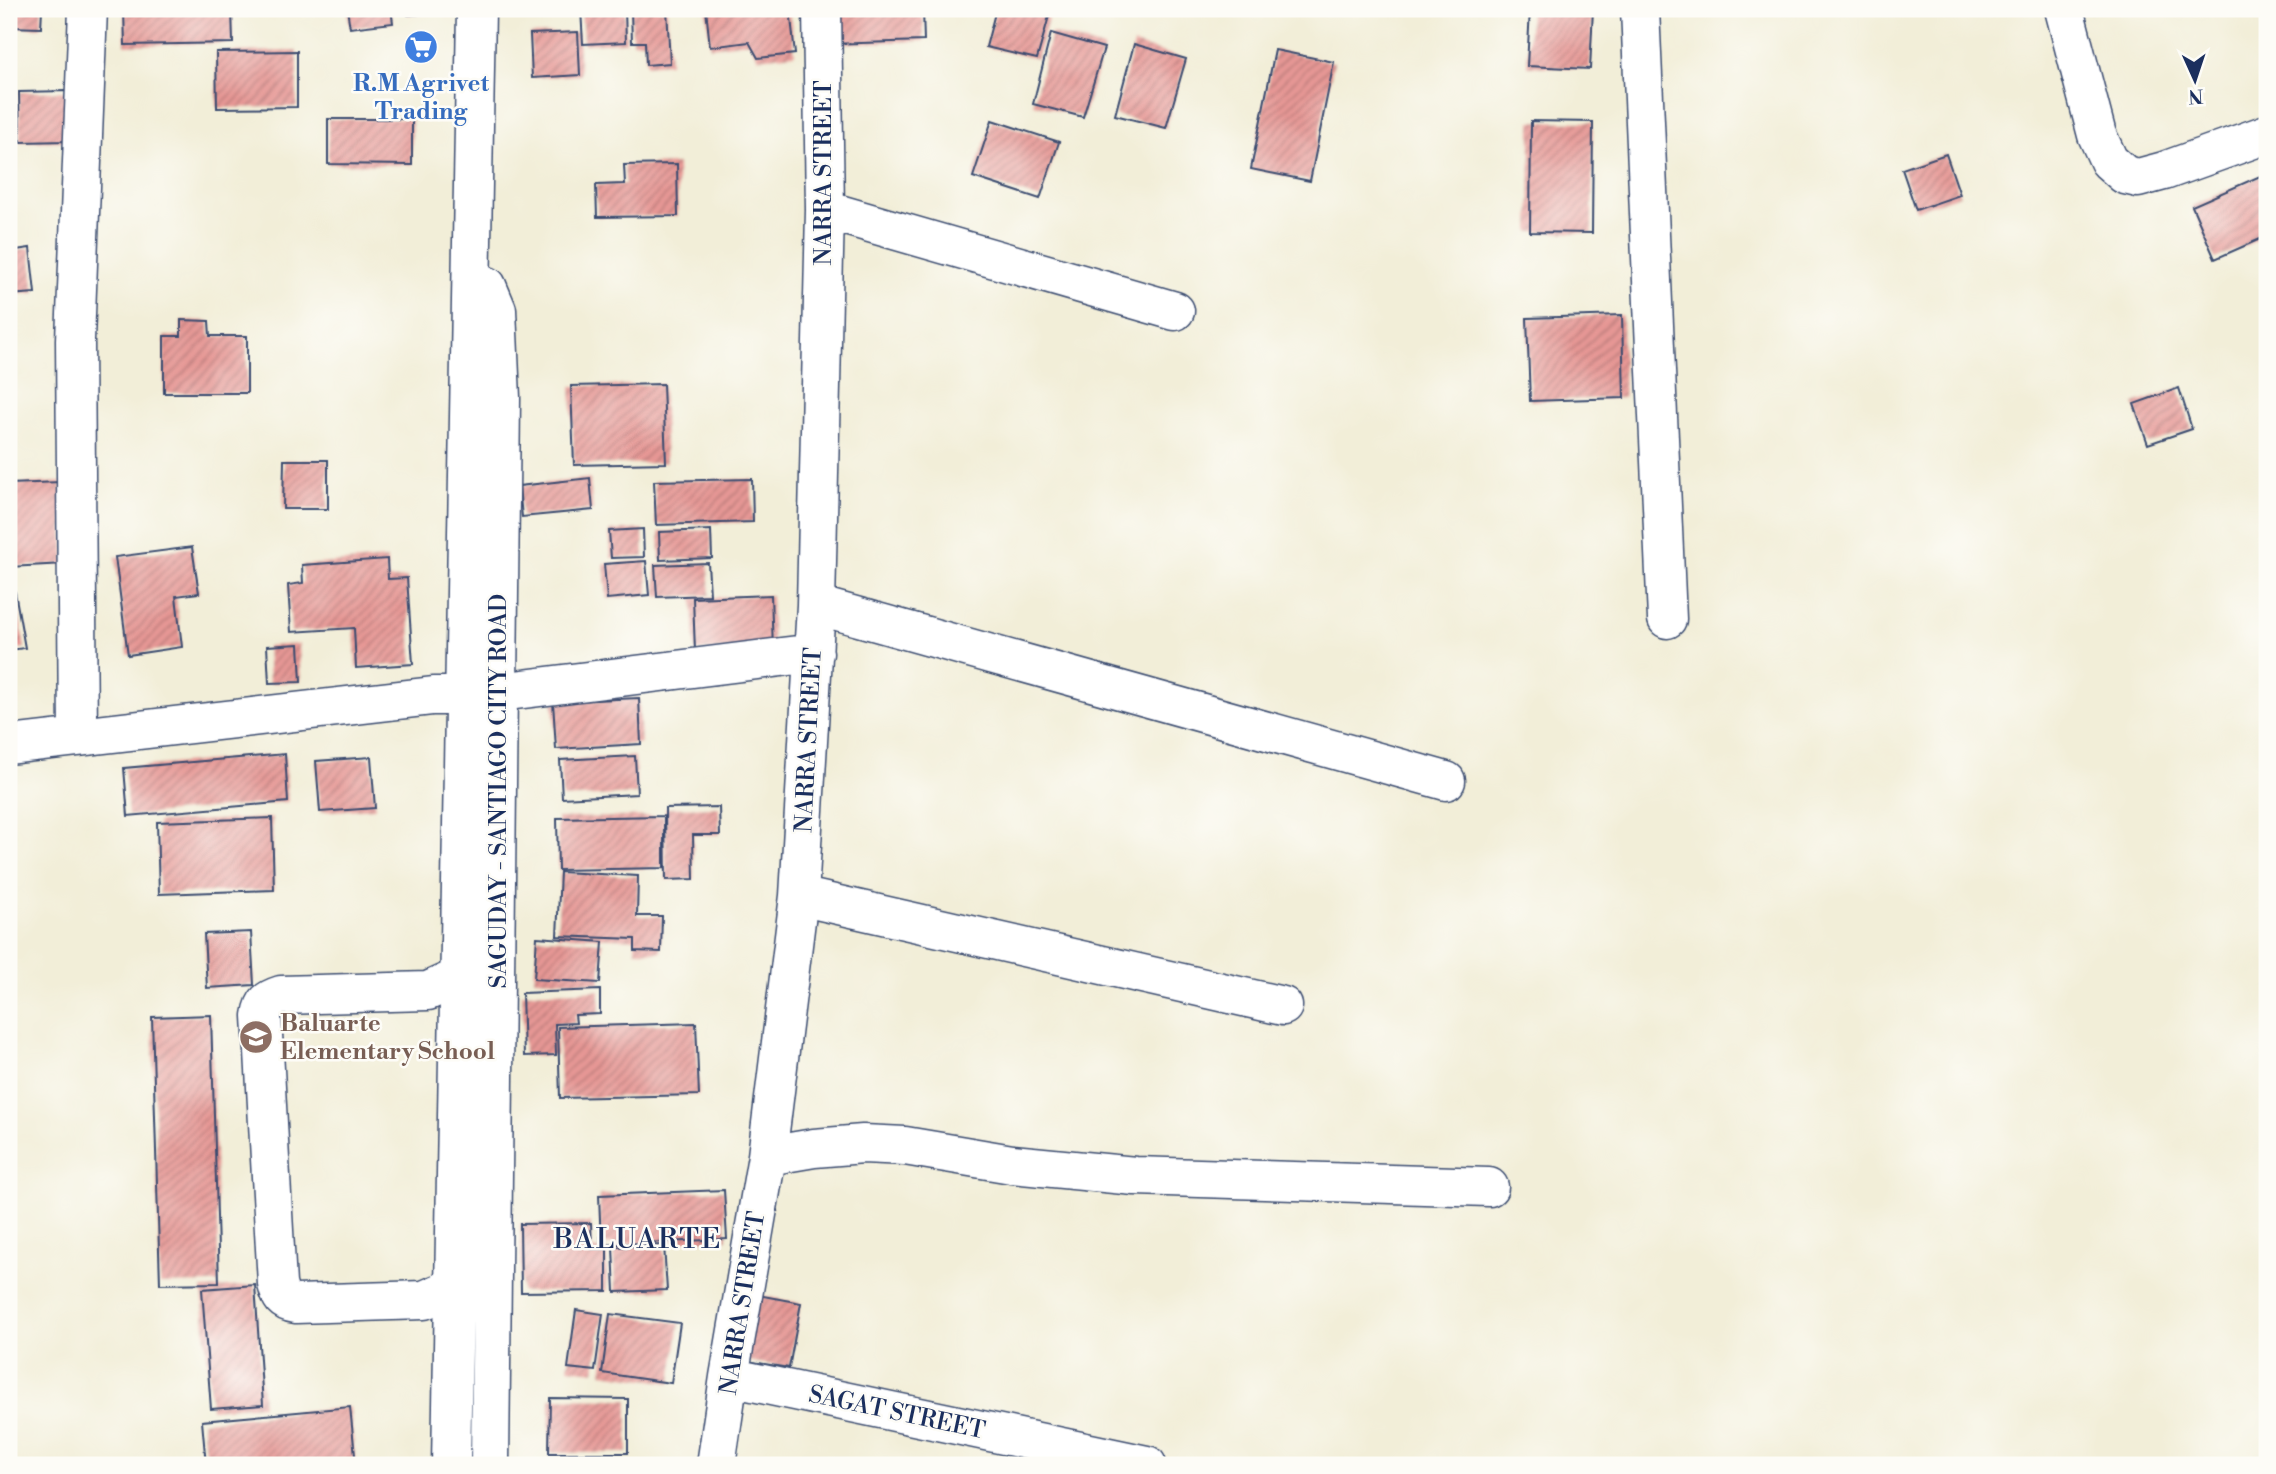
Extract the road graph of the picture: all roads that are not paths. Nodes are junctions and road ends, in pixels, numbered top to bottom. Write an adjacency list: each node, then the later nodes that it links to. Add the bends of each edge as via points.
1 (88, 9): 13 (street, via 75,340)
2 (475, 9): 12 (street, SAGUDAY - SANTIAGO CITY ROAD, via 472,248 497,310 501,398)
3 (822, 9): 7 (street, NARRA STREET)
4 (1640, 9): 10 (street)
5 (2064, 9): 6 (street, via 2097,135 2109,161 2125,175 2138,178 2164,171)
6 (2267, 134)
7 (825, 210): 8 (street); 9 (street, NARRA STREET)
8 (1175, 311)
9 (816, 605): 11 (street, NARRA STREET); 15 (street)
10 (1667, 619)
11 (814, 653): 12 (street); 16 (street, NARRA STREET)
12 (481, 694): 13 (street); 17 (street, SAGUDAY - SANTIAGO CITY ROAD); 18 (street, SAGUDAY - SANTIAGO CITY ROAD)
13 (78, 737): 14 (street)
14 (9, 744)
15 (1446, 781)
16 (799, 896): 19 (street); 20 (street, NARRA STREET)
17 (458, 977): 18 (street); 22 (street, SAGUDAY - SANTIAGO CITY ROAD); 22 (street, via 429,991 281,995 268,999 262,1016 280,1296 296,1304 424,1300)
18 (496, 978): 23 (street, SAGUDAY - SANTIAGO CITY ROAD)
19 (1283, 1006)
20 (767, 1156): 21 (street, via 863,1144 1135,1176); 24 (street, NARRA STREET)
21 (1489, 1187)
22 (454, 1287): 23 (street); 25 (street, SAGUDAY - SANTIAGO CITY ROAD)
23 (493, 1287): 26 (street, SAGUDAY - SANTIAGO CITY ROAD)
24 (729, 1377): 27 (street, NARRA STREET); 28 (street, SAGAT STREET)
25 (451, 1465)
26 (490, 1465)
27 (716, 1465)
28 (1147, 1465)

